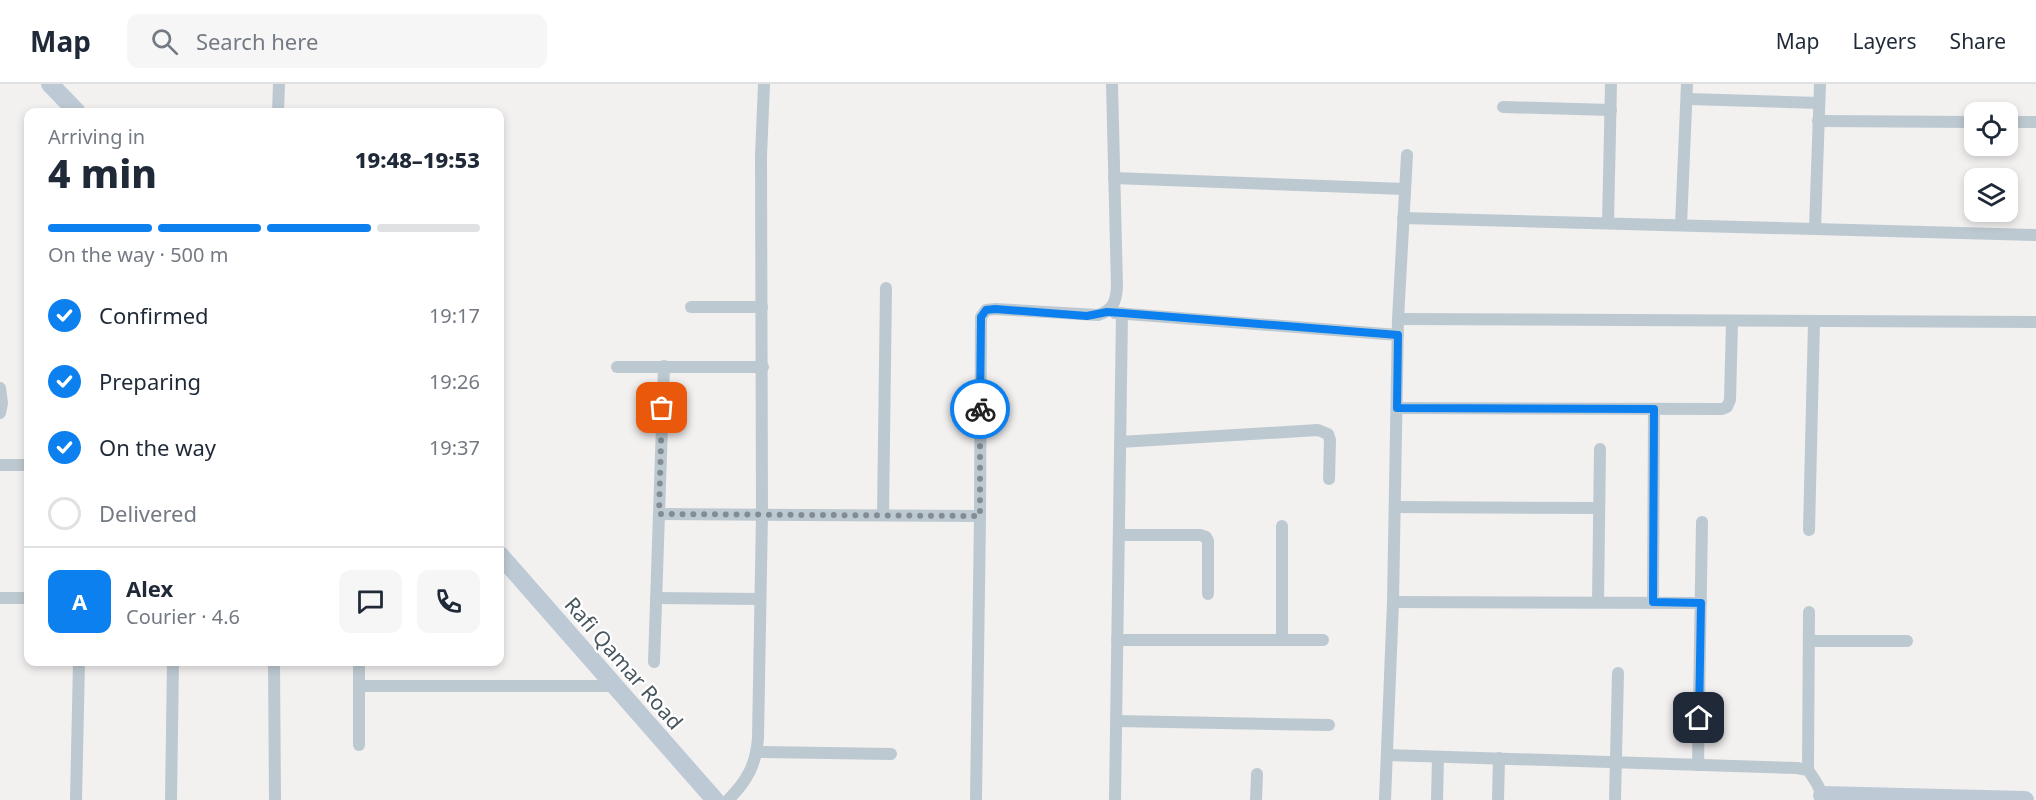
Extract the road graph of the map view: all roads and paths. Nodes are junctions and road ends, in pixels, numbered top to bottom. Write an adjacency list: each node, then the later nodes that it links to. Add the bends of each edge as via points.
1 (50, 84): 11 (street)
2 (279, 84): 12 (street)
3 (764, 84): 27 (street)
4 (1112, 84): 19 (street)
5 (1611, 84): 13 (street)
6 (1687, 84): 8 (street)
7 (1820, 84): 9 (street)
8 (1687, 99): 9 (street); 23 (street)
9 (1819, 103): 14 (street)
10 (1503, 107): 13 (street)
11 (73, 108)
12 (278, 108)
13 (1611, 110): 22 (street)
14 (1818, 121): 15 (street); 24 (street)
15 (1964, 122)
16 (2018, 122): 17 (street)
17 (2036, 122)
18 (1407, 155): 20 (street)
19 (1114, 178): 20 (street); 29 (street, via 1117,287 1116,299)
20 (1405, 189): 21 (street)
21 (1403, 218): 22 (street); 31 (street)
22 (1608, 223): 23 (street)
23 (1682, 225): 24 (street)
24 (1815, 228): 25 (street)
25 (2036, 235)
26 (886, 288): 52 (street)
27 (762, 307): 28 (street); 38 (street)
28 (691, 308)
29 (1107, 312): 30 (street); 53 (street, via 1087,316 995,309 986,310 981,317)
30 (1122, 313): 35 (street); 43 (street)
31 (1398, 319): 32 (street); 35 (street)
32 (1732, 322): 33 (street); 41 (street, via 1727,407)
33 (1814, 322): 34 (street); 56 (street)
34 (2036, 322)
35 (1398, 335): 40 (street)
36 (664, 366): 37 (street); 38 (street); 50 (street)
37 (617, 367)
38 (763, 367): 51 (street)
39 (0, 388): 42 (street)
40 (1397, 408): 41 (street); 48 (street)
41 (1654, 409): 66 (street)
42 (0, 413)
43 (1120, 442): 47 (street, via 1318,430 1328,434); 57 (street)
44 (1600, 449): 49 (street)
45 (0, 465): 46 (street)
46 (24, 465)
47 (1329, 479)
48 (1395, 507): 49 (street); 64 (street)
49 (1599, 508): 65 (street)
50 (659, 514): 51 (street); 62 (street)
51 (762, 514): 52 (street); 63 (street)
52 (882, 515): 53 (street)
53 (980, 516): 100 (street)
54 (1702, 522): 67 (street)
55 (1282, 526): 70 (street)
56 (1809, 530)
57 (1119, 535): 59 (street, via 1206,537); 69 (street)
58 (504, 560): 81 (street, Rafi Qamar Road)
59 (1208, 594)
60 (0, 598): 61 (street)
61 (24, 598)
62 (656, 598): 63 (street); 74 (street)
63 (760, 599): 85 (street)
64 (1393, 602): 65 (street); 87 (street)
65 (1598, 602): 66 (street)
66 (1653, 602): 67 (street)
67 (1701, 603): 91 (street)
68 (1809, 612): 72 (street)
69 (1117, 640): 70 (street); 82 (street)
70 (1281, 640): 71 (street)
71 (1323, 640)
72 (1809, 641): 73 (street); 92 (street)
73 (1907, 641)
74 (654, 662)
75 (79, 666): 95 (street)
76 (173, 666): 96 (street)
77 (274, 666): 97 (street)
78 (359, 666): 80 (street)
79 (1618, 673): 90 (street)
80 (359, 686): 81 (street); 84 (street)
81 (614, 686): 98 (street, Rafi Qamar Road)
82 (1117, 721): 83 (street); 101 (street)
83 (1329, 725)
84 (359, 745)
85 (757, 752): 86 (street); 99 (street, via 744,784)
86 (891, 754)
87 (1387, 755): 88 (street); 103 (street)
88 (1438, 757): 89 (street); 104 (street)
89 (1499, 759): 90 (street); 105 (street)
90 (1617, 761): 91 (street); 106 (street)
91 (1698, 765): 92 (street)
92 (1808, 770): 94 (street)
93 (1257, 774): 102 (street)
94 (1822, 798): 107 (street)
95 (76, 800)
96 (171, 800)
97 (275, 800)
98 (715, 800)
99 (728, 800)
100 (976, 800)
101 (1115, 800)
102 (1256, 800)
103 (1385, 800)
104 (1437, 800)
105 (1498, 800)
106 (1615, 800)
107 (2025, 800)

